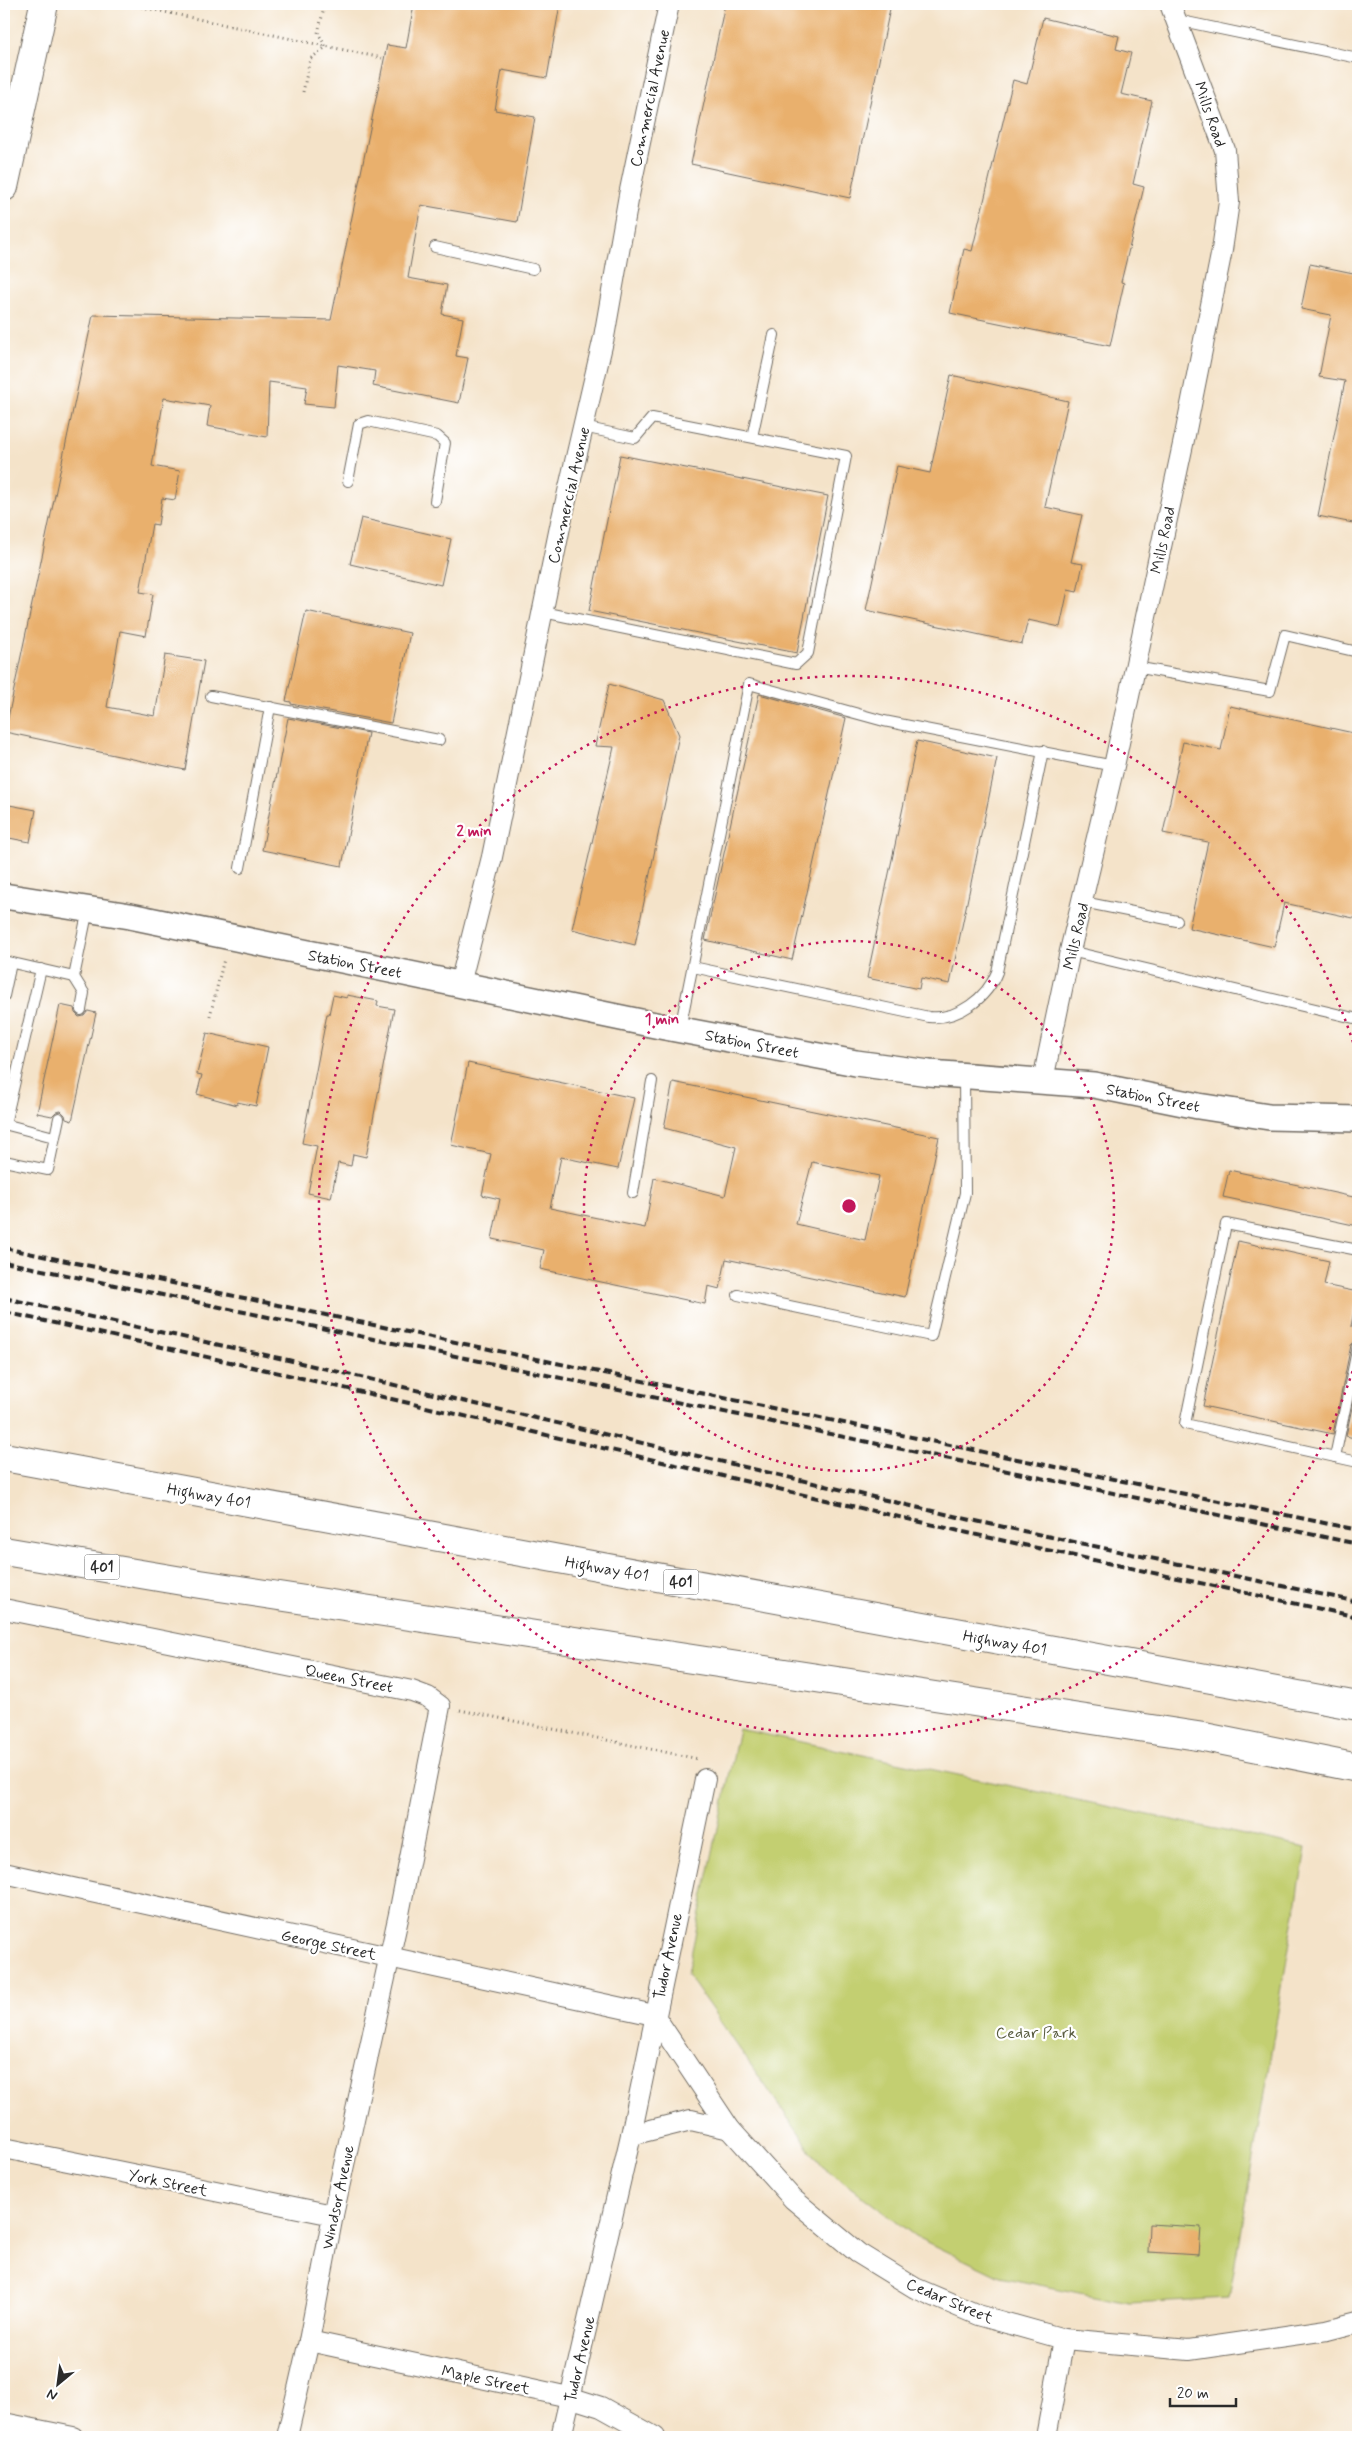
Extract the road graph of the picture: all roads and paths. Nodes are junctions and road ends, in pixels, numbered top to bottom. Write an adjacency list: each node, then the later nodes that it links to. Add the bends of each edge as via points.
1 (44, 4): 10 (main road)
2 (127, 4): 6 (path)
3 (325, 4): 6 (path, via 318,33)
4 (669, 4): 14 (street, Commercial Avenue, via 629,195 604,337)
5 (1174, 12): 8 (lane); 20 (street, Mills Road, via 1225,150 1229,202 1222,250)
6 (326, 47): 7 (path); 9 (path, via 310,59)
7 (382, 58)
8 (1358, 58)
9 (302, 92)
10 (4, 187)
11 (435, 247): 12 (lane)
12 (533, 269)
13 (774, 335): 15 (lane)
14 (583, 426): 15 (lane, via 635,438 652,418); 18 (street, Commercial Avenue)
15 (752, 437): 18 (lane, via 846,456 808,653 796,664)
16 (348, 481): 17 (lane, via 359,424 368,421 438,436 445,443)
17 (435, 501)
18 (543, 612): 37 (street, Commercial Avenue, via 492,857)
19 (1358, 652): 20 (lane, via 1285,635 1270,692)
20 (1135, 668): 25 (street, Mills Road)
21 (211, 696): 22 (lane)
22 (270, 707): 23 (lane); 26 (lane)
23 (439, 740)
24 (1043, 751): 25 (lane); 34 (lane, via 997,972 990,988 974,1002 952,1014 926,1017); 34 (lane, via 884,721 749,684)
25 (1114, 766): 28 (street, Mills Road)
26 (240, 868)
27 (4, 896): 29 (street, Station Street)
28 (1082, 902): 30 (lane); 31 (street, Mills Road)
29 (88, 909): 36 (lane); 37 (street, Station Street)
30 (1177, 921)
31 (1070, 952): 41 (lane); 44 (street, Mills Road)
32 (224, 959): 40 (path)
33 (8, 962): 35 (lane); 38 (lane)
34 (693, 967): 42 (lane)
35 (41, 969): 36 (lane); 48 (lane)
36 (74, 977): 39 (lane, via 84,993)
37 (460, 984): 42 (street, Station Street)
38 (4, 996)
39 (81, 1010)
40 (210, 1016)
41 (1358, 1019)
42 (680, 1030): 43 (street, Station Street, via 856,1063)
43 (964, 1076): 44 (street, Station Street); 53 (lane, via 965,1193 931,1336)
44 (1043, 1080): 47 (street, Station Street, via 1094,1085 1269,1117)
45 (652, 1081): 51 (lane)
46 (59, 1118): 49 (lane)
47 (1358, 1119)
48 (4, 1124): 49 (lane)
49 (54, 1137): 50 (lane, via 48,1170)
50 (4, 1160)
51 (633, 1193)
52 (1358, 1250): 56 (lane, via 1226,1224 1185,1424)
53 (738, 1295)
54 (1358, 1346): 56 (lane)
55 (4, 1457): 61 (main road, Highway 401 / 401)
56 (1335, 1457): 57 (lane)
57 (1358, 1462)
58 (4, 1551): 62 (main road, 401, via 200,1584 1204,1737)
59 (4, 1609): 60 (street, Queen Street, via 412,1691)
60 (440, 1706): 63 (path, via 708,1760); 65 (street)
61 (1358, 1706)
62 (1358, 1768)
63 (706, 1779): 66 (street, Tudor Avenue)
64 (4, 1873): 65 (street, George Street)
65 (389, 1957): 66 (street, George Street); 70 (street, Windsor Avenue)
66 (654, 2015): 67 (street, Cedar Street); 68 (street, Tudor Avenue)
67 (730, 2129): 68 (street, via 691,2120); 72 (street, Cedar Street, via 793,2198 858,2253 915,2288 978,2315)
68 (631, 2134): 74 (street, Tudor Avenue)
69 (4, 2148): 70 (street, York Street)
70 (332, 2216): 73 (street, Windsor Avenue)
71 (1358, 2322): 72 (street, Cedar Street, via 1327,2330 1189,2350)
72 (1064, 2339): 80 (street)
73 (309, 2342): 74 (street, Maple Street); 77 (street, Windsor Avenue)
74 (569, 2397): 78 (street, Tudor Avenue); 79 (street, Maple Street, via 601,2407)
75 (4, 2423): 76 (street)
76 (73, 2437)
77 (287, 2437)
78 (561, 2437)
79 (655, 2437)
80 (1046, 2437)

